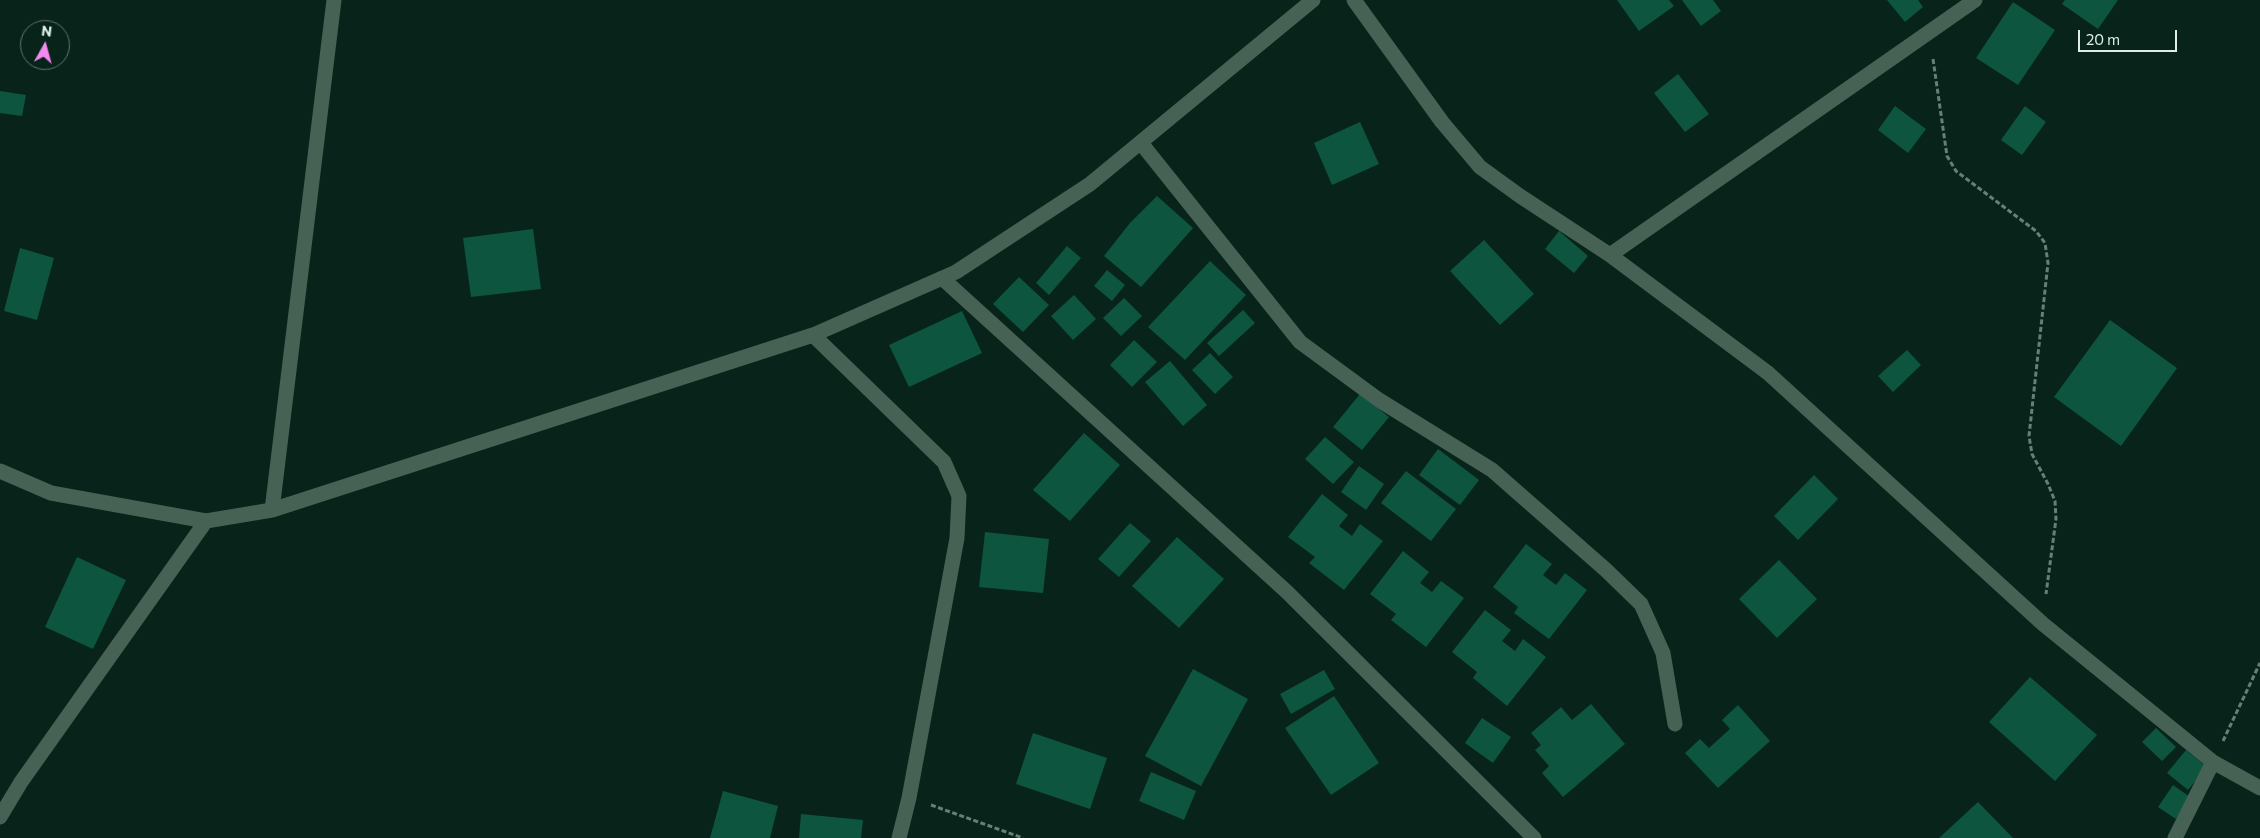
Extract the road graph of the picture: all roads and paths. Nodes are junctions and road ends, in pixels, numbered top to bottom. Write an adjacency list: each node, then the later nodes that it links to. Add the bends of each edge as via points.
1 (334, 0): 11 (street)
2 (1313, 0): 6 (street)
3 (1354, 0): 7 (street, via 1442,122 1480,167)
4 (1975, 0): 5 (street)
5 (1930, 32): 7 (street); 13 (path, via 1947,156 1956,172 2036,231 2045,243 2048,263 2029,436 2032,454 2054,501 2056,519)
6 (1141, 143): 8 (street, via 1090,184); 15 (street, via 1300,342 1379,400 1492,470 1641,604 1663,653)
7 (1610, 255): 13 (street, via 1768,373)
8 (942, 278): 9 (street); 22 (street, via 1287,592)
9 (813, 335): 11 (street); 18 (street, via 944,462 959,496 957,538)
10 (0, 471): 12 (street, via 51,493)
11 (272, 510): 12 (street)
12 (206, 521): 19 (street, via 21,782)
13 (2043, 624): 16 (street)
14 (2260, 663): 16 (path)
15 (1676, 724)
16 (2213, 762): 17 (street); 23 (street)
17 (2260, 788)
18 (909, 798): 20 (street); 21 (path)
19 (0, 817)
20 (899, 838)
21 (1023, 838)
22 (1534, 838)
23 (2174, 838)

